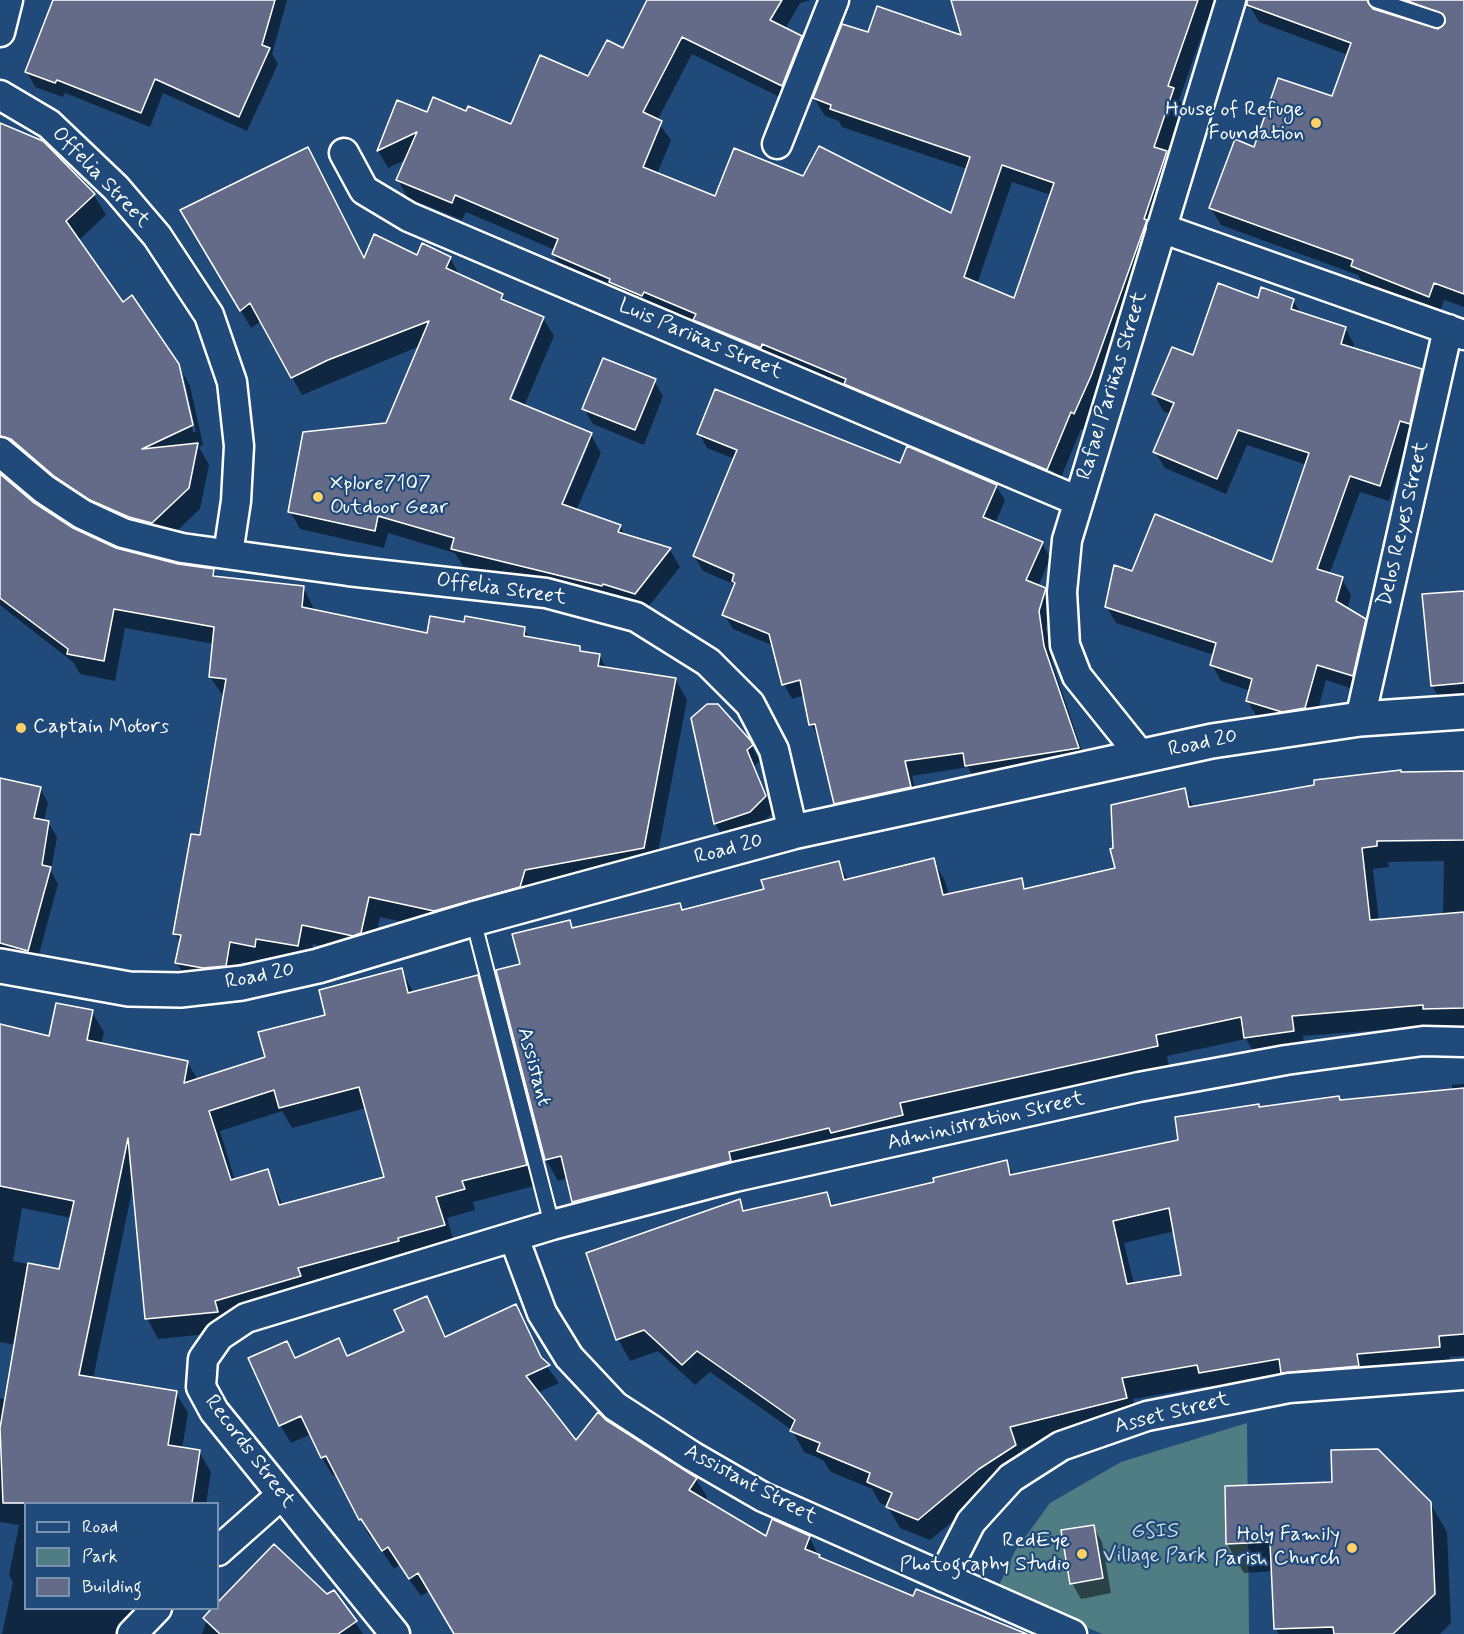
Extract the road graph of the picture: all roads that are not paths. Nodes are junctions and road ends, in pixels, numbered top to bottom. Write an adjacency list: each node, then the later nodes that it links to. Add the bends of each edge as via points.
1 (8, 0): 6 (street)
2 (834, 0): 8 (street)
3 (1231, 0): 10 (street, Rafael Pariñas Street)
4 (1376, 0): 5 (lane)
5 (1437, 20)
6 (0, 32)
7 (0, 95): 14 (street, Offelia Street, via 49,124 116,188 157,236 209,315 232,382 239,446)
8 (777, 144)
9 (344, 153): 13 (street, Luis Pariñas Street, via 364,190 409,217)
10 (1161, 228): 11 (street, Delos Reyes Street); 13 (street, Rafael Pariñas Street)
11 (1456, 332): 16 (street, Delos Reyes Street)
12 (0, 452): 14 (street, Offelia Street, via 82,514 123,533 182,548)
13 (1078, 501): 17 (street, Rafael Pariñas Street, via 1067,540 1062,592 1065,645 1077,676)
14 (228, 554): 18 (street, Offelia Street, via 546,593 636,617 708,662 750,704 774,750)
15 (1464, 712): 16 (street, Road 20)
16 (1360, 719): 17 (street, Road 20, via 1212,741)
17 (1142, 757): 18 (street, Road 20)
18 (793, 832): 19 (street, Road 20)
19 (473, 919): 20 (street, Road 20, via 318,966 180,990 129,989); 22 (lane, Assistant)
20 (0, 966)
21 (1464, 1042): 22 (street, Administration Street, via 1423,1041 1298,1058 1139,1087 735,1177)
22 (552, 1225): 23 (street, Administration Street)
23 (514, 1238): 25 (street, Records Street, via 246,1318 219,1336 203,1359 201,1387 214,1411); 27 (street, Assistant Street, via 542,1313 569,1358 615,1406 763,1497)
24 (1464, 1375): 27 (street, Asset Street, via 1289,1388 1147,1416 1061,1446 1011,1478 971,1522)
25 (280, 1496): 26 (street); 30 (street, Records Street)
26 (219, 1550)
27 (943, 1577): 31 (street, Assistant Street)
28 (155, 1610): 29 (street)
29 (132, 1634)
30 (395, 1634)
31 (1072, 1634)

